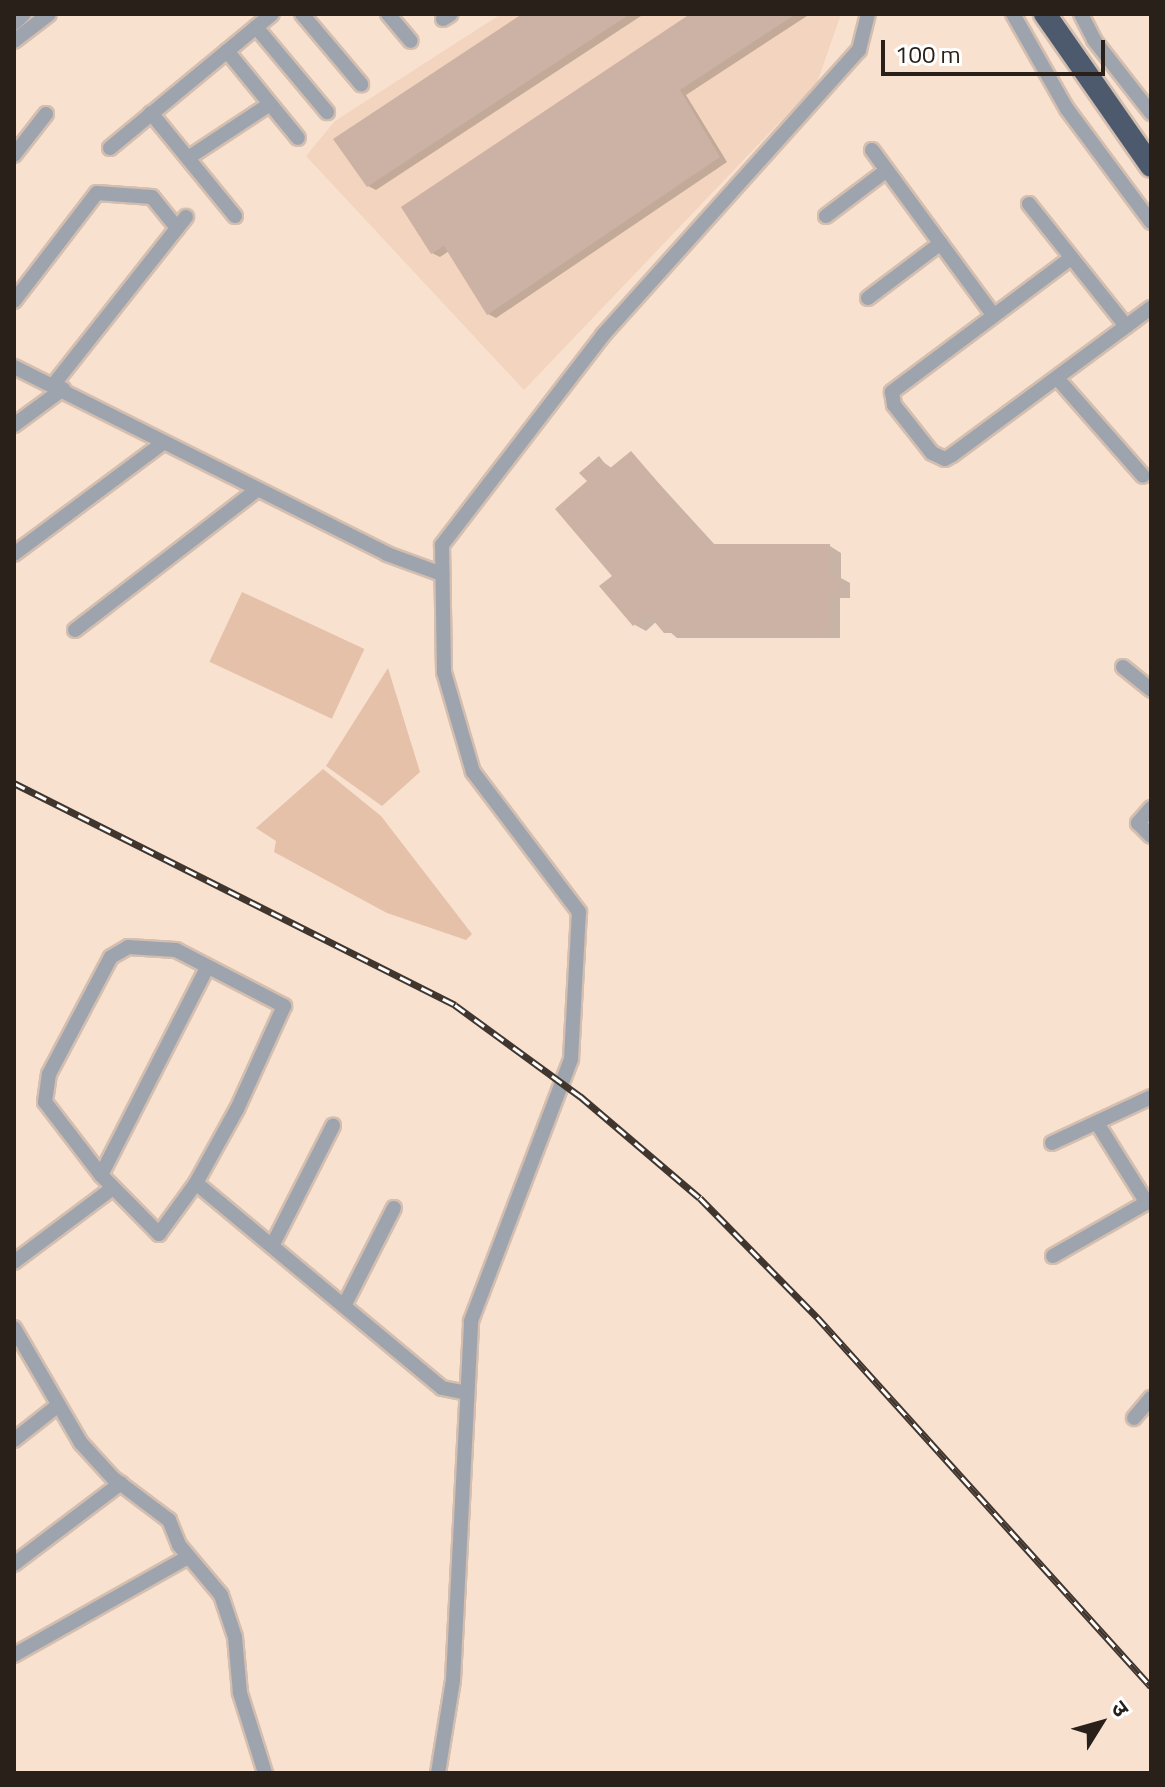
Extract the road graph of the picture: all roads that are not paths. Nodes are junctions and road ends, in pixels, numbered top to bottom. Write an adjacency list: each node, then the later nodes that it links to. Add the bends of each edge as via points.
1 (24, 14): 11 (street)
2 (49, 14): 14 (street)
3 (272, 14): 12 (street)
4 (302, 14): 16 (street)
5 (388, 14): 13 (street)
6 (868, 14): 49 (street, via 859,50 603,335 442,545)
7 (1013, 14): 33 (street, via 1067,109)
8 (1045, 14): 28 (highway)
9 (1061, 14): 23 (highway)
10 (1081, 14): 20 (street, via 1094,40)
11 (14, 23)
12 (256, 27): 15 (street); 18 (street)
13 (411, 41)
14 (14, 42)
15 (227, 51): 17 (street); 19 (street)
16 (361, 84)
17 (270, 104): 22 (street); 27 (street)
18 (327, 112)
19 (151, 113): 24 (street); 27 (street)
20 (1151, 113)
21 (46, 114): 26 (street)
22 (298, 138)
23 (1151, 142)
24 (110, 148)
25 (872, 150): 29 (street)
26 (14, 155)
27 (188, 158): 31 (street)
28 (1151, 166)
29 (887, 170): 32 (street); 34 (street)
30 (1029, 204): 35 (street)
31 (235, 216)
32 (826, 216)
33 (1151, 222)
34 (941, 243): 36 (street); 39 (street)
35 (1071, 258): 39 (street); 40 (street)
36 (868, 298)
37 (14, 301): 43 (street, via 97,193 152,197 182,223)
38 (1151, 308): 40 (street)
39 (993, 315): 42 (street, via 892,392 894,405 932,453 945,459 952,455)
40 (1126, 326): 42 (street)
41 (14, 367): 43 (street)
42 (1057, 378): 46 (street)
43 (58, 386): 44 (street); 45 (street)
44 (14, 425)
45 (164, 442): 47 (street); 48 (street)
46 (1143, 476)
47 (257, 490): 49 (street, via 387,554); 50 (street)
48 (14, 554)
49 (442, 574): 70 (street, via 444,672 473,772 579,912 571,1059 471,1321)
50 (75, 630)
51 (1123, 667): 52 (street)
52 (1148, 681)
53 (1151, 808): 54 (street, via 1138,823)
54 (1151, 836)
55 (207, 968): 60 (street); 60 (street, via 176,950 128,947 111,957 49,1074 45,1102); 61 (street, via 284,1006)
56 (1151, 1097): 57 (street)
57 (1097, 1123): 59 (street); 63 (street)
58 (333, 1126): 65 (street)
59 (1052, 1143)
60 (101, 1175): 62 (street)
61 (196, 1183): 62 (street, via 159,1234); 65 (street)
62 (113, 1188): 67 (street)
63 (1149, 1202): 66 (street)
64 (394, 1208): 68 (street)
65 (272, 1246): 68 (street)
66 (1053, 1256)
67 (14, 1262)
68 (344, 1306): 70 (street, via 442,1388)
69 (16, 1334): 72 (street)
70 (467, 1393): 80 (street, via 453,1680)
71 (1151, 1398): 73 (street)
72 (57, 1406): 74 (street); 75 (street, via 81,1443)
73 (1134, 1418)
74 (14, 1440)
75 (121, 1483): 76 (street, via 169,1520); 77 (street)
76 (188, 1557): 78 (street); 79 (street, via 221,1595 235,1637 240,1693)
77 (14, 1564)
78 (14, 1655)
79 (265, 1773)
80 (438, 1773)

